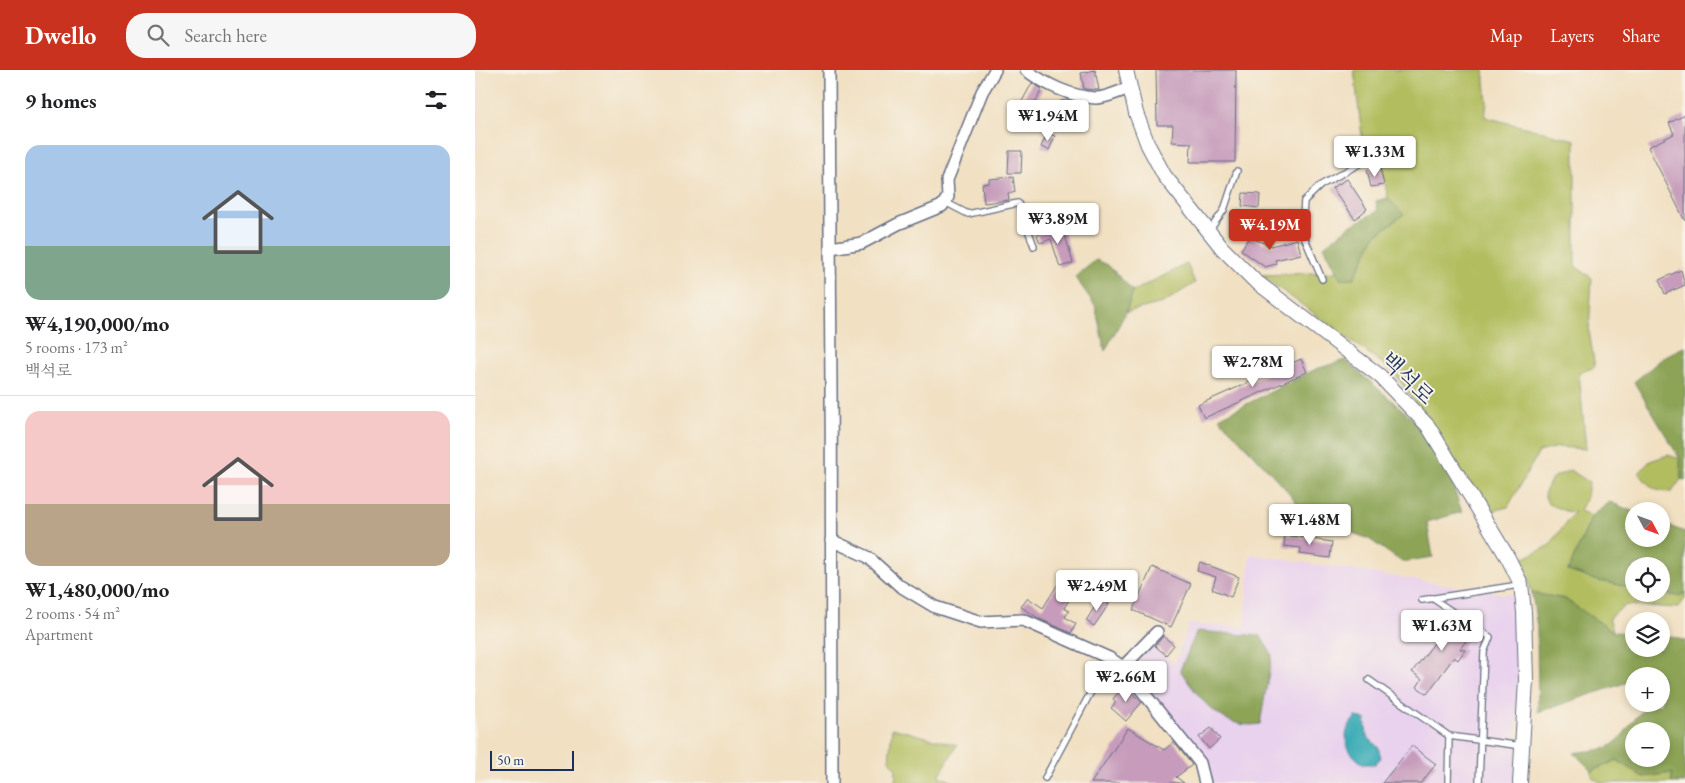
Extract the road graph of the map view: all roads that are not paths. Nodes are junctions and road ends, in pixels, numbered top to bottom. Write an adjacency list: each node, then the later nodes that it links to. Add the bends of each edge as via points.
1 (829, 70): 11 (street)
2 (995, 70): 8 (street, via 982,92 947,180 949,197)
3 (1026, 70): 5 (street, via 1041,81 1074,94 1097,98)
4 (1126, 70): 5 (street, 백석로)
5 (1130, 88): 9 (street, 백석로, via 1148,145 1164,176)
6 (1359, 164): 12 (lane, via 1321,186 1304,201 1302,232)
7 (1237, 171): 9 (lane, via 1224,210)
8 (945, 202): 10 (lane, via 968,214 1018,203); 11 (street, via 862,243)
9 (1209, 231): 14 (street, 백석로, via 1254,280 1380,376 1428,426)
10 (1034, 246)
11 (831, 248): 13 (street)
12 (1322, 279)
13 (831, 540): 18 (street, via 868,557 900,586 935,607 981,622 1023,620); 25 (street)
14 (1521, 584): 15 (lane); 23 (street, 백석로, via 1526,680)
15 (1432, 598): 16 (lane); 22 (lane, via 1490,637 1484,652)
16 (1422, 600)
17 (1157, 632): 19 (street)
18 (1109, 658): 19 (street); 24 (lane)
19 (1123, 667): 26 (street, via 1200,763)
20 (1369, 680): 21 (lane)
21 (1449, 736): 22 (lane); 27 (lane)
22 (1479, 740): 23 (lane); 28 (lane)
23 (1522, 746): 29 (street, 백석로)
24 (1045, 778)
25 (832, 783)
26 (1205, 783)
27 (1448, 783)
28 (1479, 783)
29 (1520, 783)

